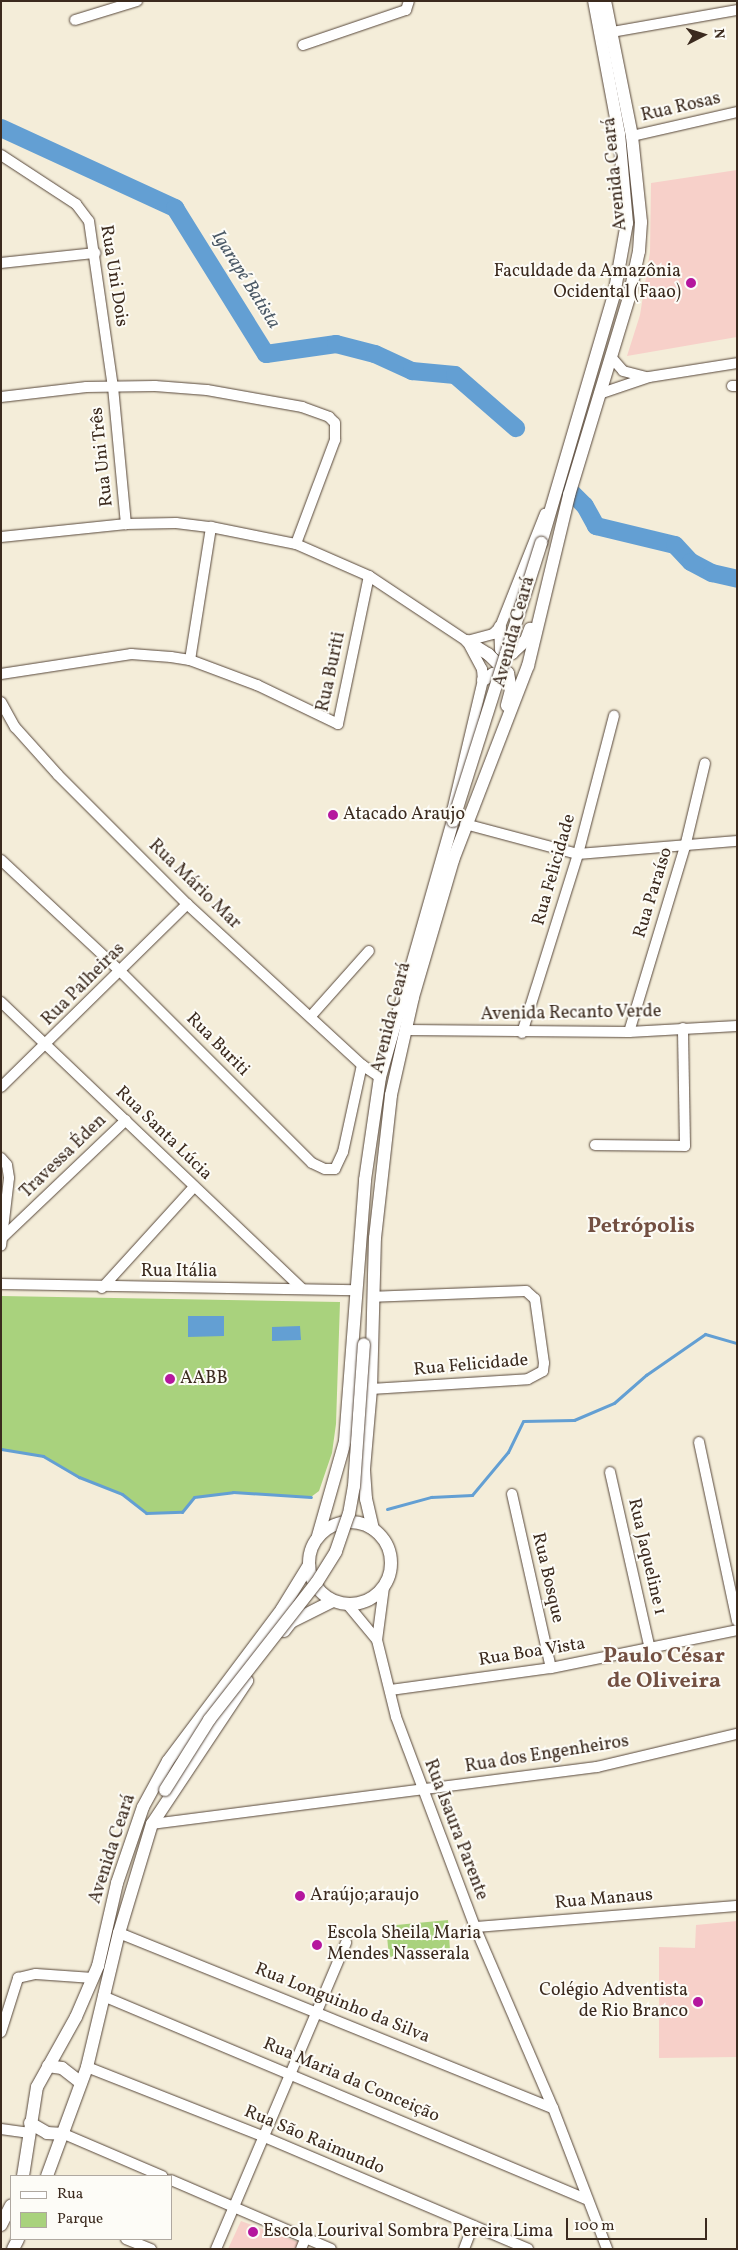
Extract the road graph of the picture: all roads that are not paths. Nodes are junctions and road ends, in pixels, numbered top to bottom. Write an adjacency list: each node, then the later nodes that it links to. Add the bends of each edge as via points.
1 (137, 1): 6 (street)
2 (594, 1): 20 (main road, Avenida Ceará, via 620,134 627,223 614,295)
3 (605, 1): 7 (main road, Avenida Ceará)
4 (409, 4): 8 (street)
5 (737, 10): 7 (street)
6 (75, 20)
7 (612, 32): 10 (main road, Avenida Ceará)
8 (303, 45)
9 (737, 112): 10 (street, Rua Rosas)
10 (632, 136): 14 (main road, Avenida Ceará, via 640,213 639,251)
11 (1, 155): 12 (street, Rua Uni Dois, via 76,204 89,220)
12 (95, 253): 13 (street); 17 (street, Rua Uni Dois)
13 (1, 264)
14 (611, 357): 16 (street, via 623,371); 18 (main road, Avenida Ceará)
15 (737, 363): 16 (street)
16 (649, 377): 18 (street)
17 (113, 386): 19 (street); 21 (street, Rua Uni Três); 24 (street, via 207,390 302,408 329,417 335,423 335,440)
18 (599, 394): 26 (main road, Avenida Ceará)
19 (1, 397)
20 (555, 499): 27 (street, Avenida Ceará, via 534,539); 37 (main road, Avenida Ceará, bridge)
21 (126, 524): 22 (street); 23 (street)
22 (211, 526): 24 (street); 29 (street)
23 (1, 537)
24 (296, 544): 25 (street)
25 (369, 576): 28 (street); 29 (street, Rua Buriti, via 338,724 257,685)
26 (546, 583): 27 (main road, via 526,640 518,650 501,649); 35 (main road, Avenida Ceará, via 528,666)
27 (500, 627): 28 (street, Avenida Ceará, via 492,634)
28 (467, 642): 31 (street, Avenida Ceará, via 482,669); 32 (main road, via 495,659 508,672)
29 (190, 660): 30 (street, Rua Buriti, via 131,654)
30 (1, 674)
31 (483, 680): 32 (main road, via 493,674); 37 (street, Avenida Ceará, via 457,780)
32 (509, 681): 35 (main road, via 511,690)
33 (1, 702): 42 (street, Rua Mário Mar, via 15,727 58,775)
34 (614, 716): 40 (street, Rua Felicidade)
35 (500, 737): 37 (main road, Avenida Ceará)
36 (705, 763): 39 (street, Rua Paraíso)
37 (456, 824): 40 (street); 49 (main road, Avenida Ceará); 54 (main road, Avenida Ceará)
38 (737, 841): 39 (street)
39 (684, 847): 40 (street); 51 (street, Rua Paraíso)
40 (578, 854): 50 (street, Rua Felicidade)
41 (1, 860): 44 (street, Rua Buriti)
42 (187, 904): 44 (street, Rua Palheiras); 46 (street, Rua Mário Mar)
43 (369, 951): 46 (street)
44 (121, 972): 52 (street, Rua Palheiras); 53 (street, Rua Buriti, via 312,1163 325,1169 335,1168 343,1152)
45 (1, 1002): 52 (street, Rua Santa Lúcia)
46 (311, 1016): 53 (street, Rua Mário Mar)
47 (737, 1026): 48 (street, Avenida Recanto Verde)
48 (683, 1028): 51 (street, Avenida Recanto Verde); 57 (street, via 685,1146)
49 (406, 1030): 50 (street, Avenida Recanto Verde); 66 (main road, Avenida Ceará, via 391,1095 380,1178)
50 (522, 1032): 51 (street, Avenida Recanto Verde)
51 (630, 1032)
52 (46, 1044): 55 (street, Rua Palheiras); 56 (street, Rua Santa Lúcia)
53 (362, 1065): 54 (street, Rua Mário Mar)
54 (380, 1077): 65 (main road, Avenida Ceará, via 365,1180)
55 (1, 1087)
56 (126, 1120): 59 (street, Rua Santa Lúcia); 60 (street, Travessa Éden)
57 (595, 1145)
58 (1, 1158): 60 (street, via 7,1165 9,1178)
59 (194, 1187): 63 (street); 64 (street, Rua Santa Lúcia)
60 (2, 1238): 61 (street)
61 (1, 1246)
62 (1, 1284): 63 (street, Rua Itália)
63 (102, 1288): 64 (street, Rua Itália)
64 (302, 1289): 65 (street, Rua Itália)
65 (356, 1290): 72 (main road, Avenida Ceará, via 345,1441)
66 (373, 1302): 67 (main road); 67 (street, Rua Felicidade, via 526,1291 535,1299 544,1363 543,1371 528,1379); 85 (main road, bridge, via 364,1344 354,1486 339,1545 317,1582 209,1720 165,1790)
67 (371, 1389): 71 (main road, via 364,1483)
68 (699, 1442): 77 (street)
69 (610, 1472): 80 (street, Rua Jaqueline 1)
70 (512, 1494): 81 (street, Rua Bosque)
71 (373, 1528): 72 (main road, via 359,1522 344,1522); 74 (main road, via 384,1539 390,1553 391,1569)
72 (318, 1536): 73 (main road, via 311,1550)
73 (309, 1565): 75 (main road, via 316,1586); 90 (main road, Avenida Ceará, via 282,1609 168,1761 143,1807 117,1884)
74 (384, 1587): 76 (main road, via 370,1599); 79 (street, Rua Isaura Parente)
75 (334, 1601): 76 (main road); 85 (main road, Avenida Ceará, via 291,1622 242,1687)
76 (348, 1604): 79 (street, Rua Isaura Parente)
77 (737, 1621)
78 (737, 1630): 80 (street, Rua Boa Vista)
79 (377, 1640): 82 (street, Rua Isaura Parente)
80 (650, 1649): 81 (street, Rua Boa Vista)
81 (551, 1668): 82 (street, Rua Boa Vista)
82 (390, 1690): 84 (street, Rua Isaura Parente, via 396,1718)
83 (737, 1734): 84 (street, Rua dos Engenheiros, via 596,1767)
84 (421, 1790): 85 (street, Rua dos Engenheiros); 87 (street, Rua Isaura Parente)
85 (154, 1821): 88 (main road, Avenida Ceará)
86 (737, 1906): 87 (street, Rua Manaus)
87 (475, 1927): 98 (street, Rua Isaura Parente)
88 (119, 1933): 91 (main road, Avenida Ceará); 92 (street, Rua Longuinho da Silva)
89 (346, 1942): 92 (street)
90 (93, 1978): 93 (street, via 36,1974 18,1978); 94 (main road, Avenida Ceará, via 76,2017)
91 (103, 1996): 95 (main road, Avenida Ceará); 96 (street, Rua Maria da Conceição)
92 (316, 2012): 96 (street); 98 (street, Rua Longuinho da Silva)
93 (1, 2032)
94 (48, 2066): 97 (main road, via 62,2068); 99 (main road, Avenida Ceará, via 37,2087)
95 (87, 2067): 97 (main road, Avenida Ceará); 102 (street, Rua São Raimundo)
96 (292, 2074): 102 (street); 107 (street, Rua Maria da Conceição)
97 (81, 2084): 101 (main road, Avenida Ceará)
98 (553, 2108): 107 (street, Rua Isaura Parente)
99 (30, 2128): 100 (street); 101 (main road); 103 (main road, Avenida Ceará)
100 (1, 2129)
101 (64, 2134): 104 (main road, Avenida Ceará); 105 (street)
102 (262, 2136): 109 (street); 111 (street, Rua São Raimundo)
103 (24, 2175)
104 (47, 2175)
105 (160, 2175)
106 (172, 2180): 109 (street)
107 (586, 2199): 119 (street, Rua Isaura Parente)
108 (10, 2207): 110 (main road)
109 (234, 2207): 113 (street); 115 (street)
110 (1, 2225)
111 (473, 2226): 117 (street); 118 (street, Rua São Raimundo)
112 (129, 2240): 114 (street)
113 (303, 2244): 116 (street)
114 (149, 2248)
115 (216, 2249)
116 (331, 2249)
117 (464, 2249)
118 (528, 2249)
119 (607, 2249)

